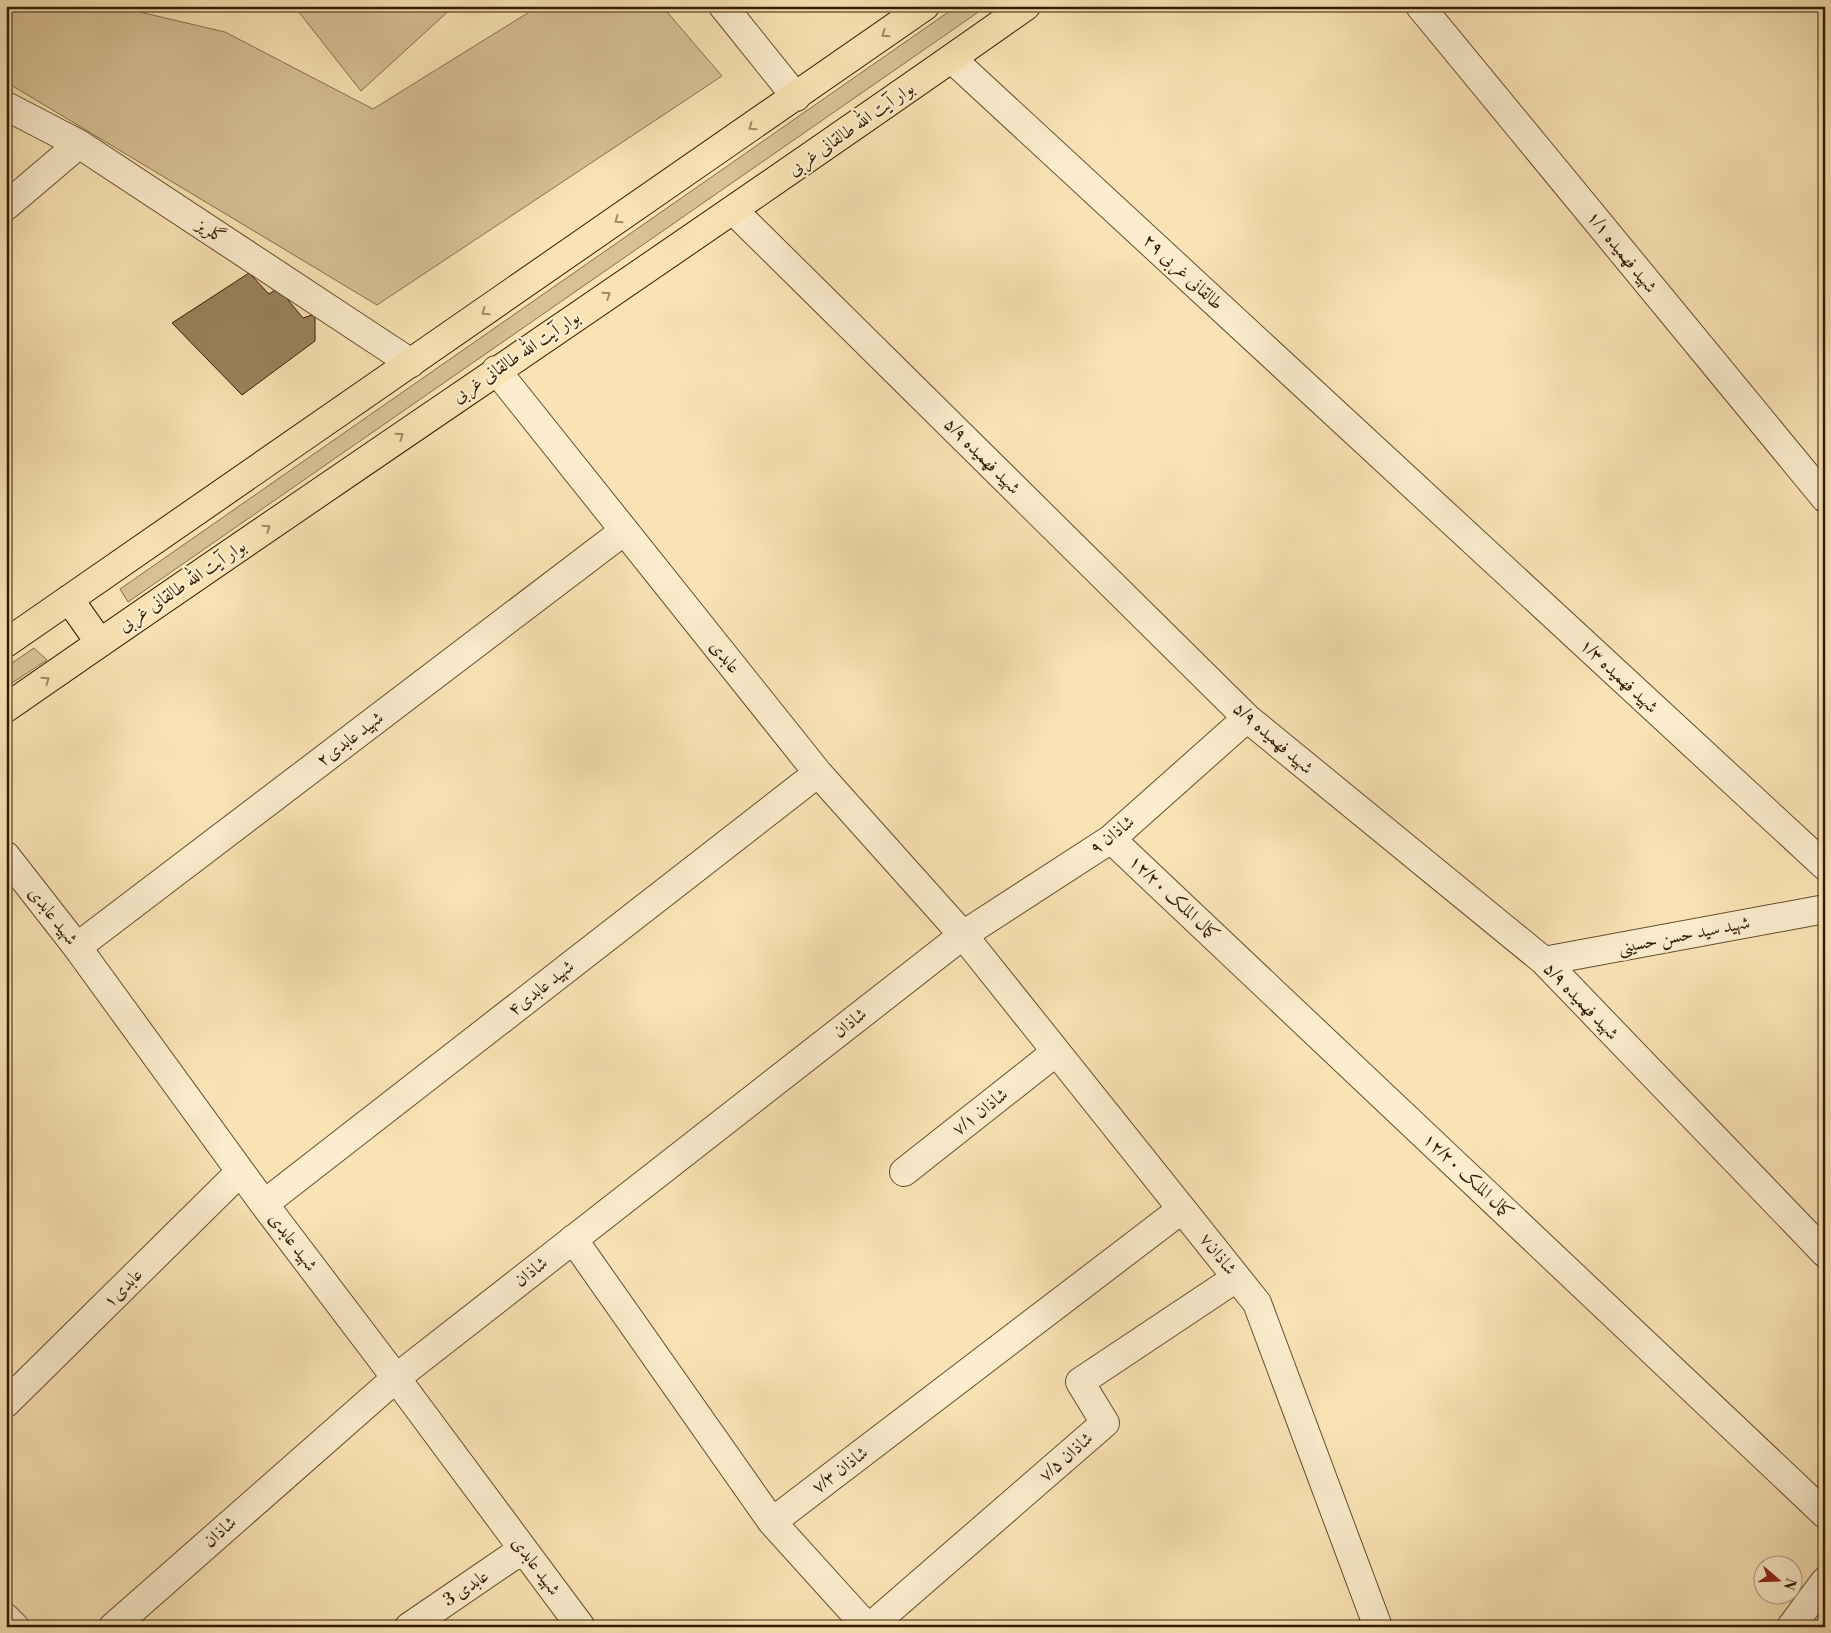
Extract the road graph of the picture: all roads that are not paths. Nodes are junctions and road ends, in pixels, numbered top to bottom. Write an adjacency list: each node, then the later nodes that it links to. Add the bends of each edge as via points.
1 (723, 6): 6 (street)
2 (925, 6): 6 (main road, one-way to 6)
3 (1026, 6): 5 (main road, بوار آیت الله طالقانی غربی)
4 (1420, 6): 14 (street, شهید فهمیده ۱/۱)
5 (952, 59): 10 (main road, بوار آیت الله طالقانی غربی); 13 (street, طالقانی غربی ۲۹)
6 (796, 97): 11 (main road, one-way to 11)
7 (6, 106): 8 (street, گلریز)
8 (79, 144): 9 (street); 11 (street, گلریز)
9 (6, 206)
10 (733, 210): 12 (main road, بوار آیت الله طالقانی غربی, one-way to 10); 20 (street, شهید فهمیده ۵/۹)
11 (411, 363): 16 (main road)
12 (496, 370): 15 (street, عابدی); 17 (main road, بوار آیت الله طالقانی غربی, one-way to 12)
13 (1413, 486): 24 (street, شهید فهمیده ۱/۳)
14 (1825, 498)
15 (624, 531): 21 (street, عابدی); 27 (street, شهید عابدی۲)
16 (70, 599): 17 (main road); 18 (main road)
17 (100, 642): 19 (main road, بوار آیت الله طالقانی غربی, one-way to 17)
18 (6, 643)
19 (6, 708)
20 (1247, 718): 22 (street, شاذان ۹); 28 (street, شهید فهمیده ۵/۹)
21 (818, 773): 26 (street, عابدی); 32 (street, شهید عابدی۴)
22 (1111, 839): 26 (street, شاذان ۹); 39 (street, کمال الملک ۱۲/۲۰)
23 (6, 856): 27 (street, شهید عابدی)
24 (1825, 866)
25 (1825, 909): 28 (street, شهید سید حسن حسینی)
26 (963, 935): 29 (street, شاذان۷); 34 (street, شاذان)
27 (77, 947): 30 (street, شهید عابدی)
28 (1544, 961): 35 (street, شهید فهمیده ۵/۹)
29 (1056, 1052): 31 (street, شاذان ۷/۱); 33 (street, شاذان۷)
30 (240, 1172): 32 (street, شهید عابدی); 38 (street, عابدی۱)
31 (904, 1172)
32 (264, 1204): 37 (street, شهید عابدی)
33 (1182, 1209): 36 (street, شاذان۷); 40 (street, شاذان ۷/۳)
34 (573, 1239): 37 (street, شاذان); 40 (street)
35 (1825, 1253)
36 (1236, 1278): 48 (street, شاذان ۷/۵, via 1080,1382 1105,1423); 49 (street, شاذان۷, via 1257,1304)
37 (396, 1378): 41 (street, شهید عابدی); 45 (street, شاذان)
38 (6, 1403)
39 (1825, 1514)
40 (772, 1522): 48 (street, شاذان ۷/۵)
41 (523, 1549): 46 (street, عابدی 3); 47 (street, شهید عابدی)
42 (1825, 1581): 50 (street)
43 (6, 1618): 44 (street)
44 (14, 1627)
45 (113, 1627)
46 (409, 1627)
47 (581, 1627)
48 (869, 1627)
49 (1378, 1627)
50 (1791, 1627)

